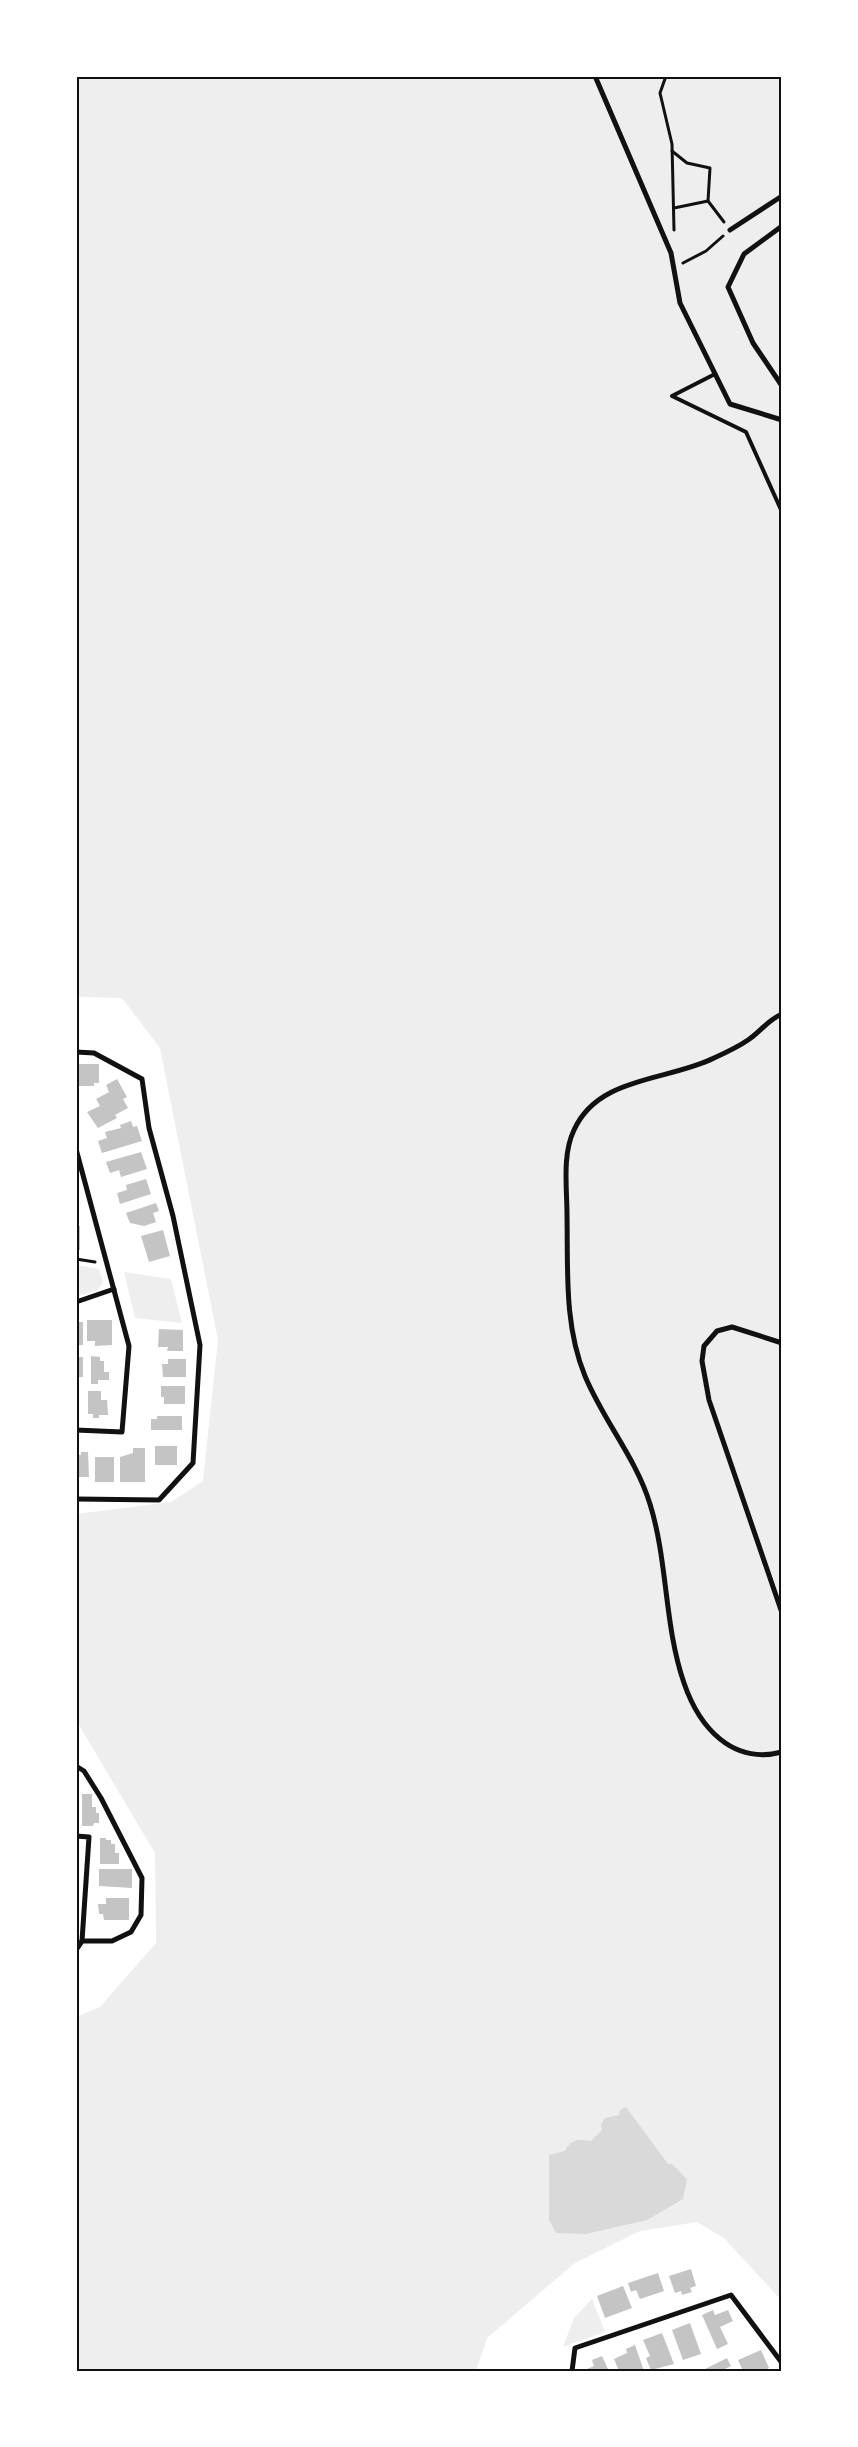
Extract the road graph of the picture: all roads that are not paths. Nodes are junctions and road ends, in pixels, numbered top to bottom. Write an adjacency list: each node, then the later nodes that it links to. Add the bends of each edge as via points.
1 (594, 76): 6 (street, via 656,216 670,253 680,303)
2 (782, 196): 4 (street)
3 (782, 226): 5 (street, via 744,254 728,287 753,343)
4 (730, 230)
5 (772, 373): 7 (street); 8 (street)
6 (715, 374): 9 (street, via 730,404); 10 (lane, via 672,396 746,432)
7 (782, 377)
8 (782, 386)
9 (782, 420)
10 (782, 512)
11 (782, 1014): 20 (street, via 749,1040 712,1060 634,1083 604,1096 583,1114 573,1132 566,1161 568,1302 574,1344 586,1378 633,1463 650,1503 664,1570 672,1635 684,1684 702,1718 718,1739 740,1752 764,1756)
12 (76, 1052): 18 (street, via 94,1053 142,1079 149,1128 173,1216 200,1345 193,1463 159,1500)
13 (76, 1149): 14 (street)
14 (114, 1289): 15 (street); 17 (street, via 129,1346 122,1432)
15 (76, 1302)
16 (782, 1343): 19 (street, via 732,1327 718,1331 704,1346 702,1361 709,1400)
17 (76, 1430)
18 (76, 1499)
19 (782, 1613)
20 (782, 1752)
21 (76, 1766): 25 (street, via 84,1771 101,1798 142,1878 142,1915 131,1932 112,1941)
22 (76, 1836): 24 (street, via 89,1837)
23 (76, 1926): 24 (street)
24 (83, 1927): 25 (street)
25 (82, 1941): 26 (street)
26 (76, 1950)
27 (782, 2363): 28 (street, via 730,2295 576,2348)
28 (572, 2371)

